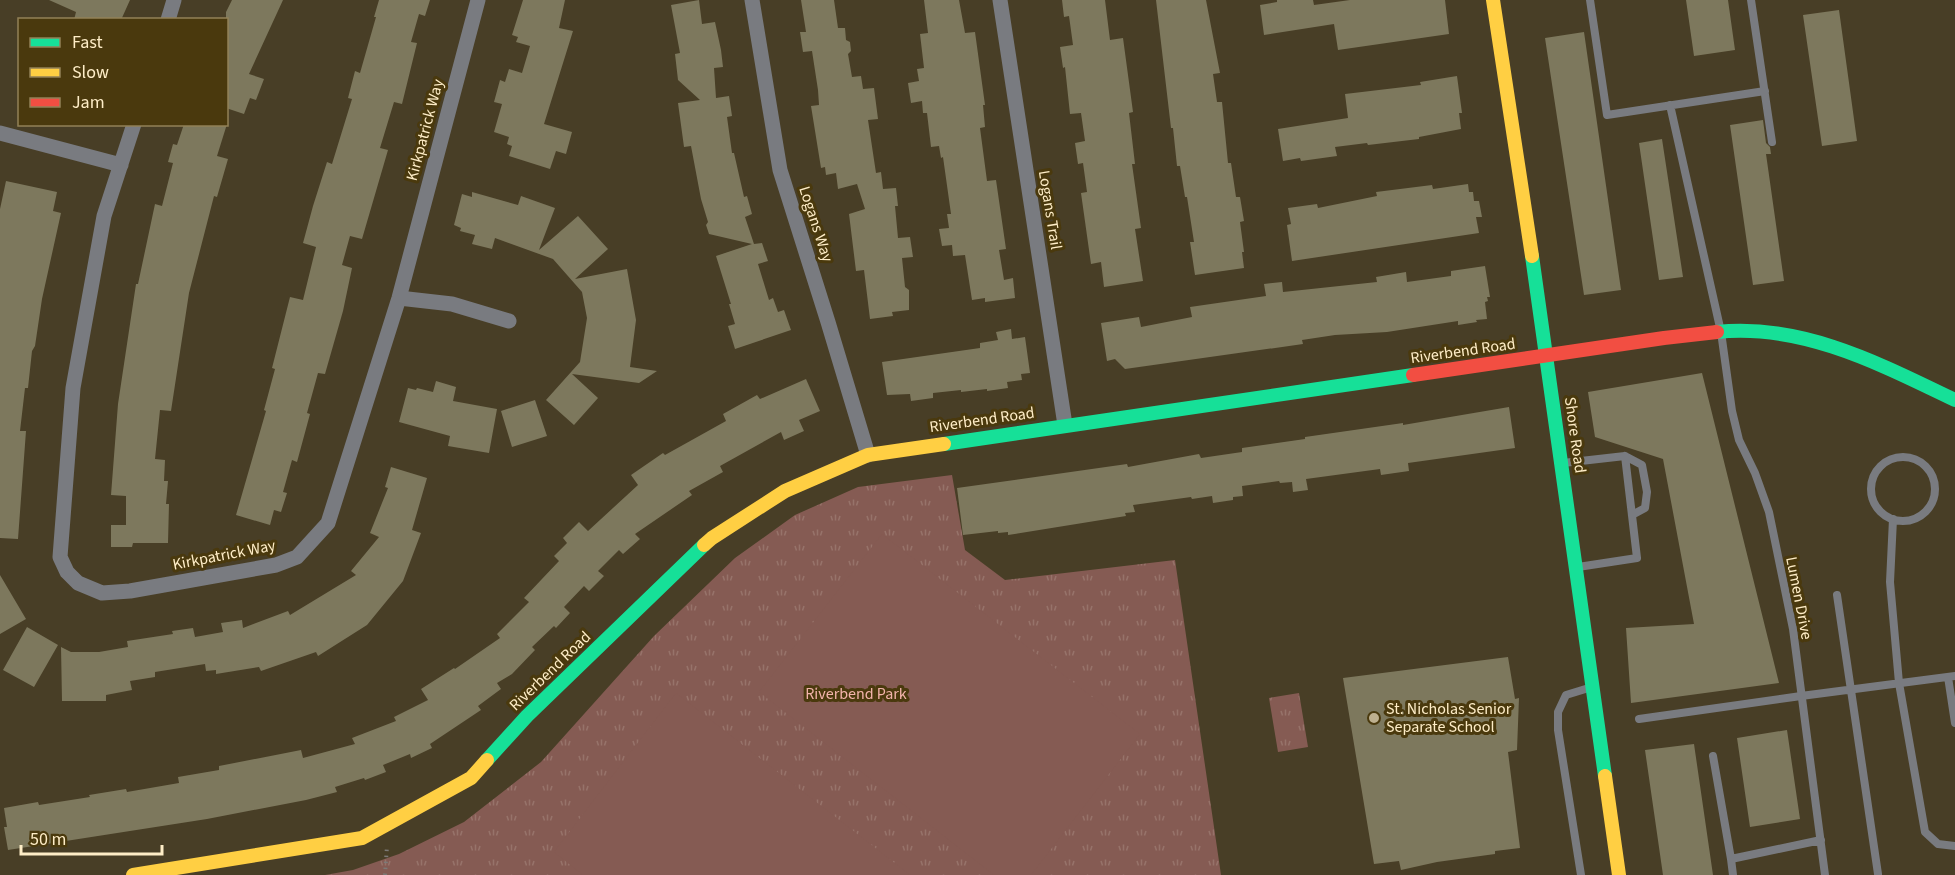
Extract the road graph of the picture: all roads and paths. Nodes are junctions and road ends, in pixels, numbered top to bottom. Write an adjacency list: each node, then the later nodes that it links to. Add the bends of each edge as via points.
1 (174, 0): 8 (street)
2 (478, 0): 15 (street, Kirkpatrick Way)
3 (752, 0): 21 (street, Logans Way, via 780,170)
4 (1000, 0): 20 (street, Logans Trail)
5 (1493, 0): 18 (street, Shore Road)
6 (1590, 0): 10 (lane, via 1607,115)
7 (1751, 0): 9 (lane)
8 (169, 18)
9 (1765, 91): 10 (lane); 13 (lane)
10 (1670, 105): 17 (lane, Lumen Drive)
11 (133, 126): 14 (street, Kirkpatrick Way)
12 (0, 132): 14 (street)
13 (1772, 142)
14 (120, 165): 15 (street, Kirkpatrick Way, via 104,216 73,388 60,557 78,584 102,593 130,591 276,565 297,557 328,523)
15 (399, 298): 16 (street, via 452,304)
16 (509, 321)
17 (1720, 332): 18 (street, Riverbend Road); 19 (street, Riverbend Road, via 1740,330 1802,337 1878,363); 32 (lane, Lumen Drive, via 1739,440 1769,512 1793,629)
18 (1547, 356): 20 (street, Riverbend Road); 23 (street, Shore Road)
19 (1955, 400)
20 (1065, 425): 21 (street, Riverbend Road)
21 (868, 455): 40 (street, Riverbend Road, via 784,491 712,537 527,716 471,778 362,838)
22 (1625, 456): 23 (lane); 24 (lane); 24 (lane, via 1642,465 1647,492 1645,508)
23 (1562, 463): 26 (street, Shore Road)
24 (1632, 515): 26 (lane, via 1637,558)
25 (1893, 519): 25 (lane, via 1904,521 1923,514 1934,497 1933,476 1919,461 1909,457 1888,460 1871,486 1876,507); 29 (lane, via 1890,582)
26 (1576, 567): 30 (street, Shore Road)
27 (1837, 595): 31 (lane)
28 (1951, 677): 29 (lane); 34 (lane)
29 (1899, 683): 31 (lane); 37 (lane, via 1925,832 1938,844)
30 (1593, 687): 41 (lane, via 1566,695 1558,712); 42 (street, Shore Road)
31 (1851, 690): 32 (lane); 39 (lane)
32 (1801, 696): 33 (lane); 36 (lane, Lumen Drive)
33 (1639, 719)
34 (1955, 723)
35 (1713, 756): 38 (lane)
36 (1821, 840): 38 (lane); 44 (lane, Lumen Drive)
37 (1955, 846)
38 (1731, 859): 43 (lane)
39 (1878, 874)
40 (133, 875)
41 (1581, 875)
42 (1619, 875)
43 (1733, 875)
44 (1826, 875)

